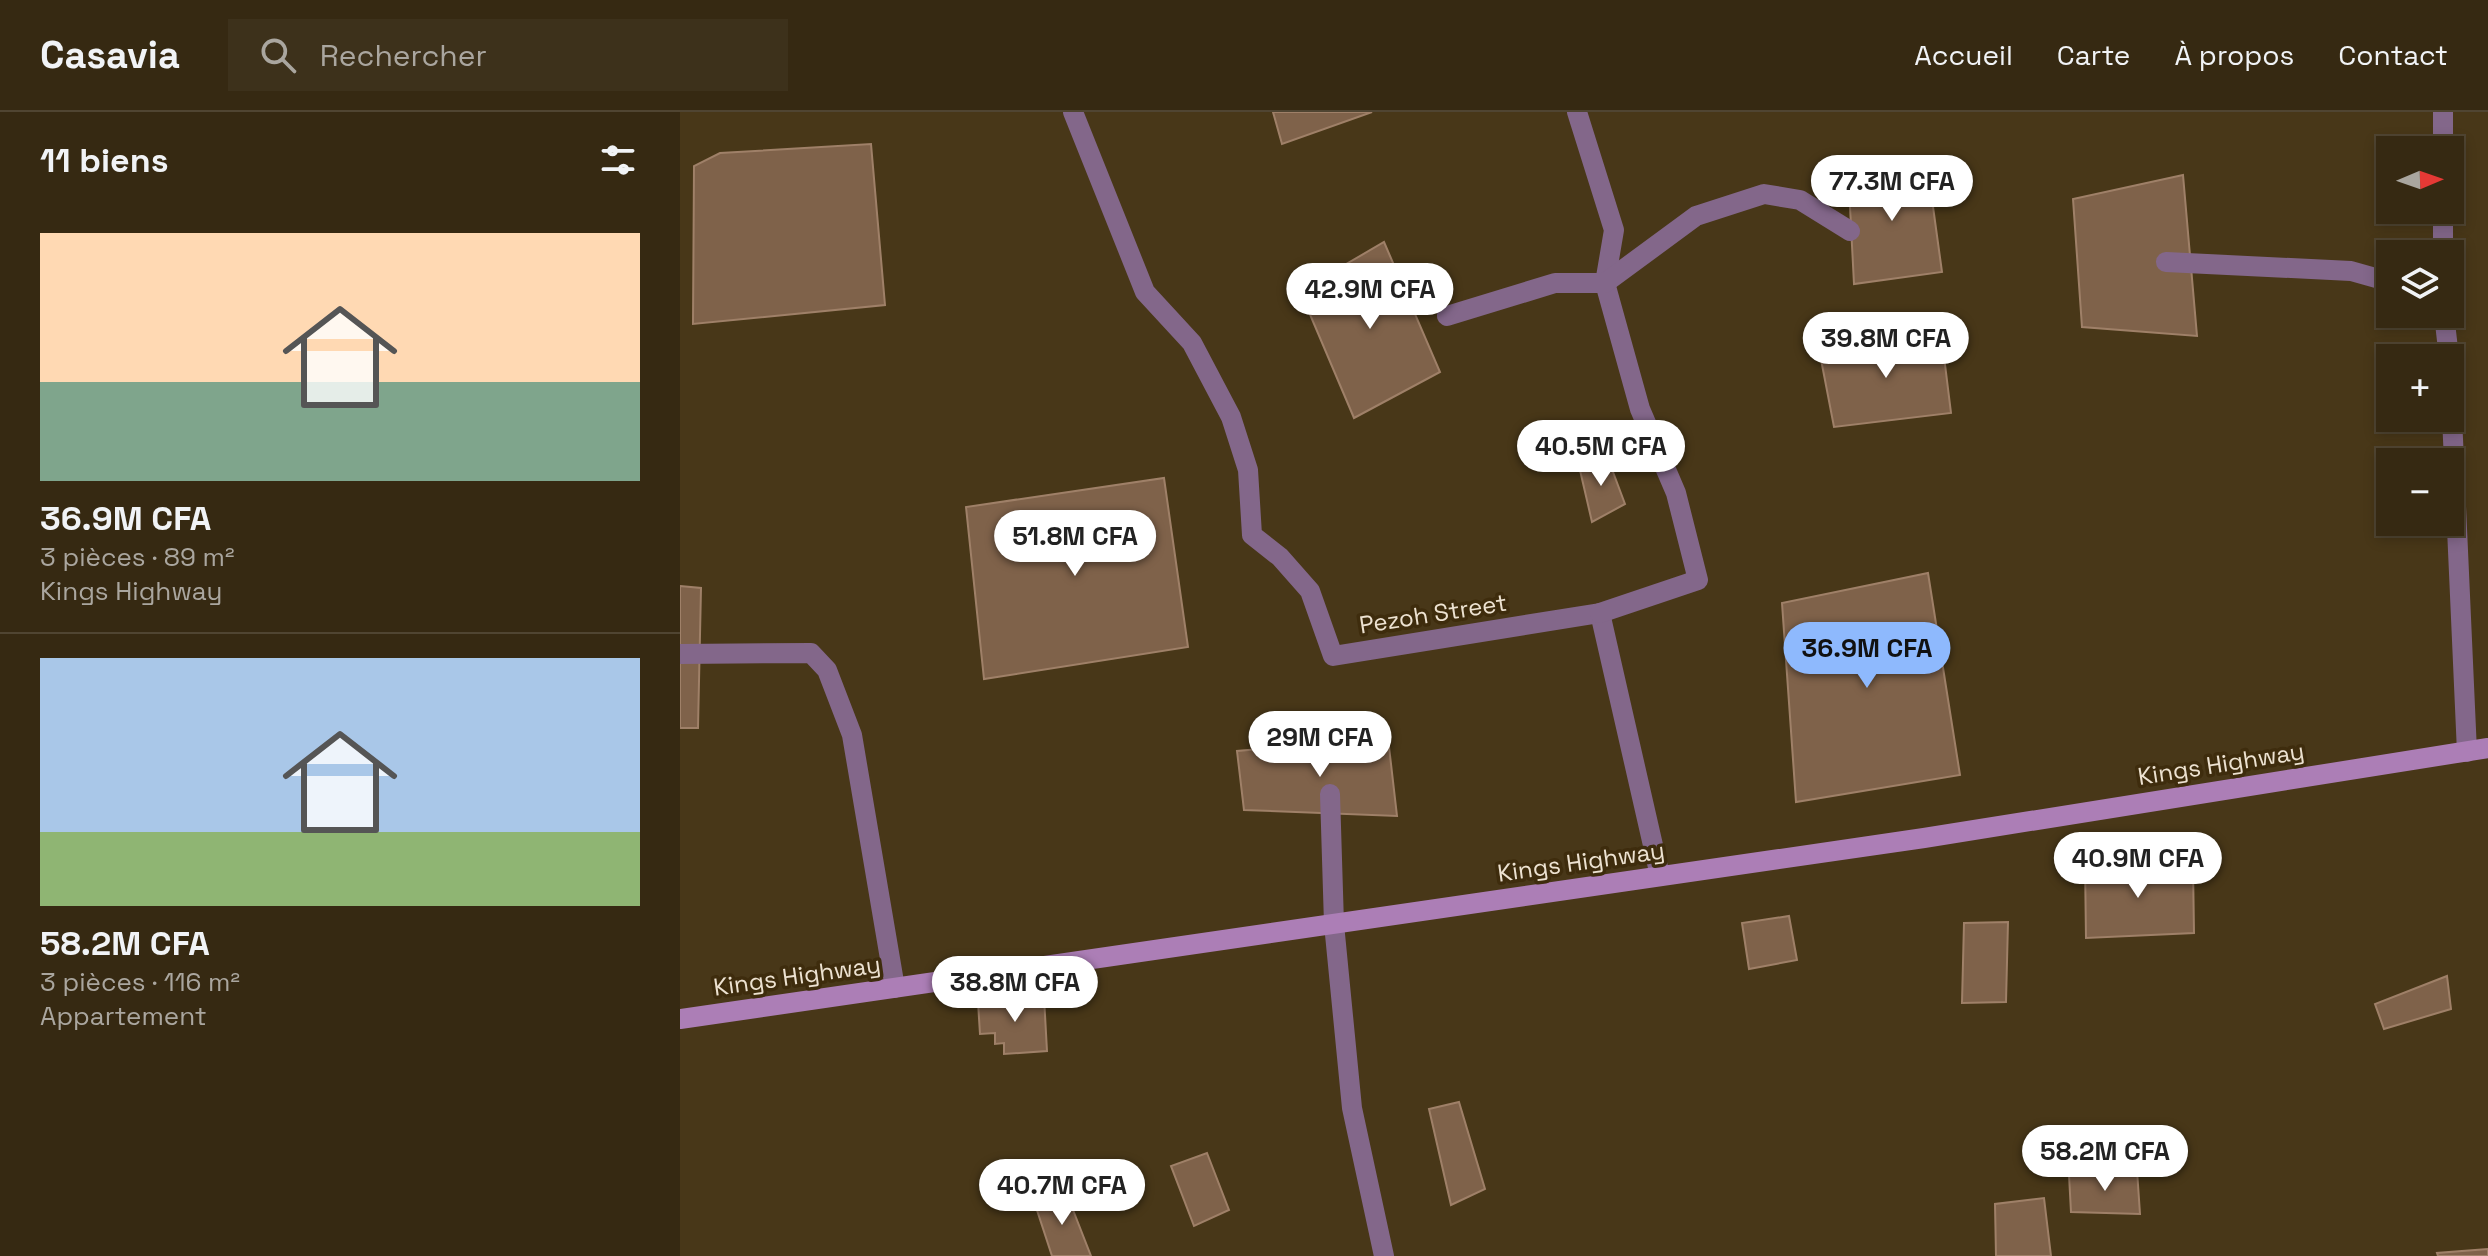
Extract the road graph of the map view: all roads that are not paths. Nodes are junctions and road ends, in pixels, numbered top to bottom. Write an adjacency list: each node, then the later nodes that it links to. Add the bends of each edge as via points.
1 (1073, 112): 11 (street, Pezoh Street, via 1145,292 1192,343 1231,417 1248,470 1252,535 1310,591 1333,656)
2 (1577, 112): 8 (street, via 1614,230)
3 (2443, 112): 4 (street)
4 (2443, 136)
5 (1850, 231): 8 (street, via 1800,200 1764,194 1696,216)
6 (2166, 262): 7 (street, via 2351,271)
7 (2376, 278)
8 (1605, 283): 9 (street, via 1555,283); 11 (street, via 1640,409 1676,493 1698,580)
9 (1447, 316)
10 (2453, 432): 14 (street)
11 (1600, 613): 16 (street)
12 (680, 654): 18 (street, via 811,653 827,670 852,735)
13 (2488, 748): 14 (street, Kings Highway)
14 (2467, 752): 16 (street, Kings Highway)
15 (1330, 794): 17 (street)
16 (1660, 876): 17 (street, Kings Highway)
17 (1334, 924): 18 (street, Kings Highway); 20 (street, via 1352,1108)
18 (895, 988): 19 (street, Kings Highway)
19 (680, 1019)
20 (1384, 1256)

